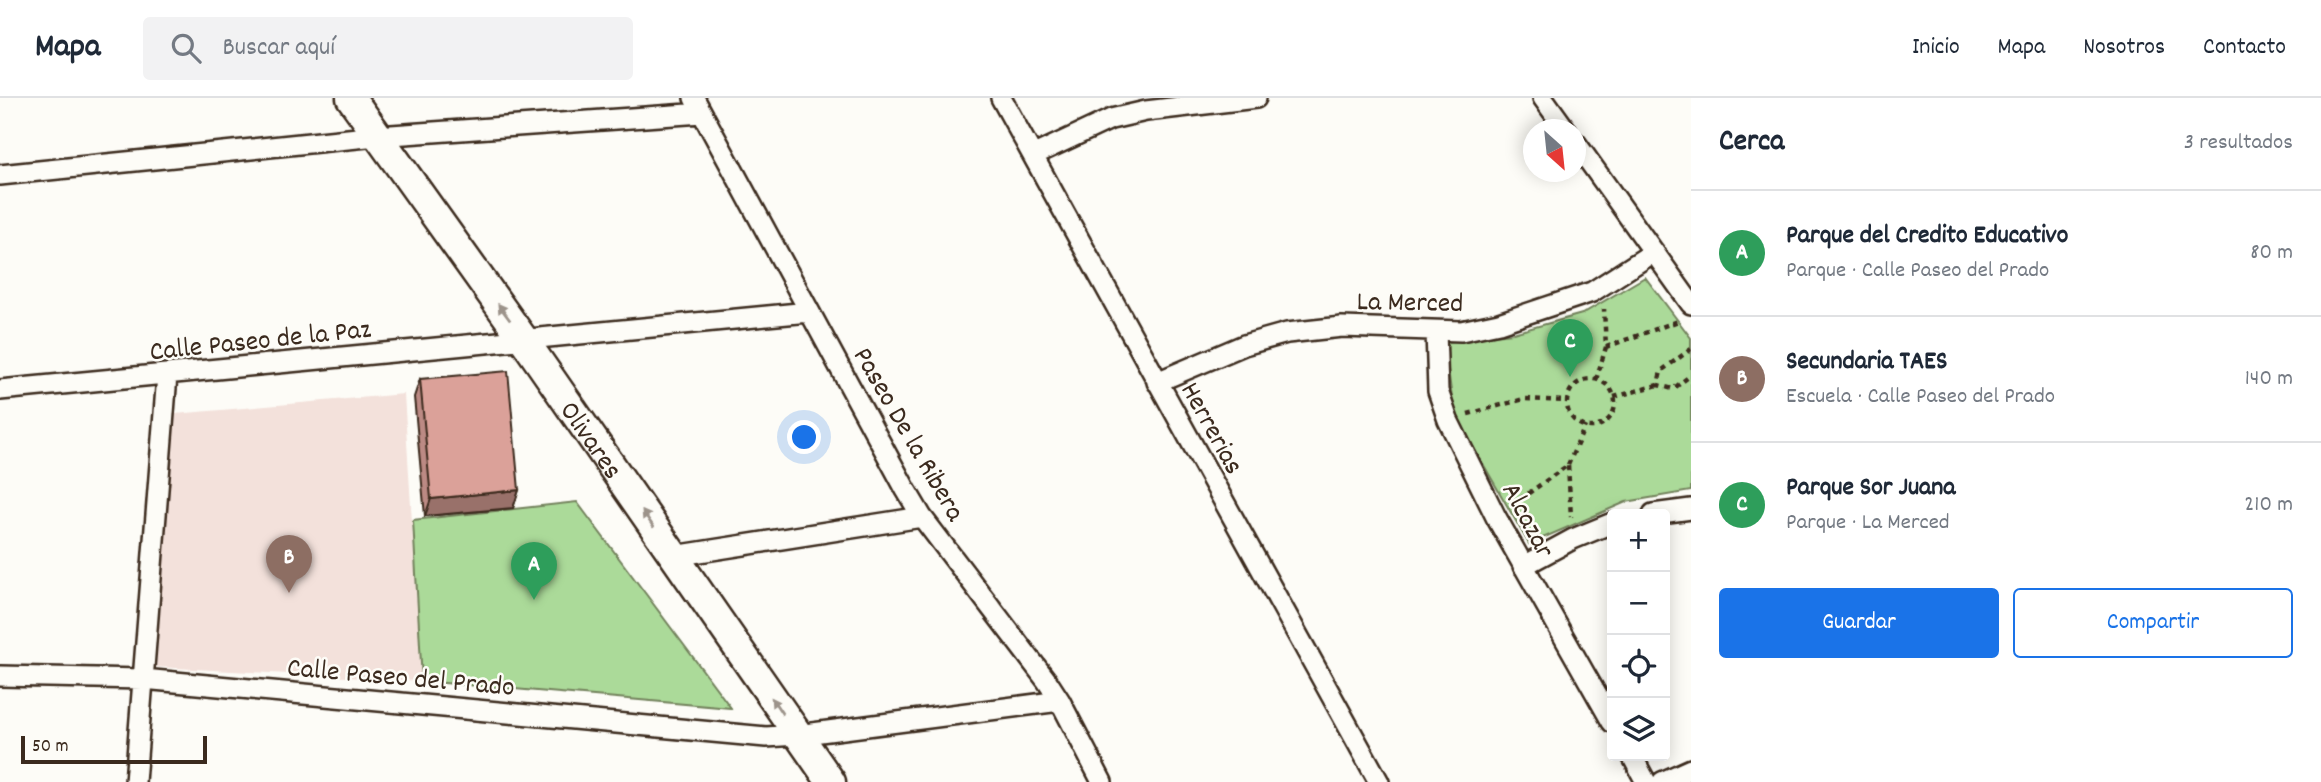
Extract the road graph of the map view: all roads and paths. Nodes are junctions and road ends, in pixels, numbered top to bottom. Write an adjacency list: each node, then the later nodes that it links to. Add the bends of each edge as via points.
1 (351, 98): 7 (main road, Olivares)
2 (1001, 98): 8 (street, Herrerias)
3 (1256, 98): 8 (street, via 1111,119)
4 (1543, 98): 6 (street)
5 (698, 106): 7 (street); 14 (street, Paseo De la Ribera)
6 (1558, 119)
7 (377, 136): 10 (street); 17 (main road, Olivares, one-way to 7)
8 (1034, 155): 23 (street, Herrerias)
9 (1586, 157): 11 (street)
10 (0, 175)
11 (1654, 252): 12 (street, La Merced); 13 (street)
12 (1603, 286): 16 (street, La Merced, via 1499,323); 18 (path)
13 (1691, 304)
14 (809, 312): 17 (street, Calle Paseo de la Paz); 33 (street, Paseo De la Ribera)
15 (1691, 316): 18 (path)
16 (1436, 331): 23 (street, La Merced, via 1342,327 1287,333 1244,345); 28 (street, Alcazar, via 1438,391)
17 (524, 340): 20 (street, Calle Paseo de la Paz); 37 (main road, Olivares, one-way to 17)
18 (1606, 347): 22 (path)
19 (1691, 349): 24 (path, via 1661,371)
20 (167, 375): 25 (street, Calle Paseo de la Paz); 40 (street)
21 (1691, 375): 24 (path, via 1673,390)
22 (1596, 380): 26 (path, via 1606,384); 27 (path, via 1577,383)
23 (1157, 382): 49 (street, Herrerias)
24 (1658, 385): 26 (path)
25 (0, 390)
26 (1614, 397): 29 (path, via 1610,418)
27 (1567, 401): 28 (path, via 1524,399); 29 (path, via 1573,420)
28 (1448, 420): 34 (street, Alcazar)
29 (1585, 426): 30 (path)
30 (1568, 465): 34 (path); 36 (path)
31 (1691, 509): 32 (street)
32 (1670, 512)
33 (922, 517): 37 (street); 41 (street, Paseo De la Ribera)
34 (1496, 517): 38 (street, Alcazar)
35 (1607, 525): 36 (street)
36 (1573, 539): 38 (street)
37 (674, 556): 43 (main road, Olivares, one-way to 37)
38 (1522, 566): 42 (street, Alcazar)
39 (0, 676): 40 (street, Calle Paseo del Prado)
40 (143, 680): 43 (street, Calle Paseo del Prado, via 733,735); 46 (street)
41 (1060, 701): 43 (street, Calle Paseo del Prado); 48 (street, Paseo De la Ribera)
42 (1607, 713)
43 (797, 735): 47 (main road, Olivares)
44 (1635, 761): 50 (street)
45 (1691, 769): 51 (street)
46 (135, 782)
47 (831, 782)
48 (1102, 782)
49 (1379, 782)
50 (1646, 782)
51 (1662, 782)

